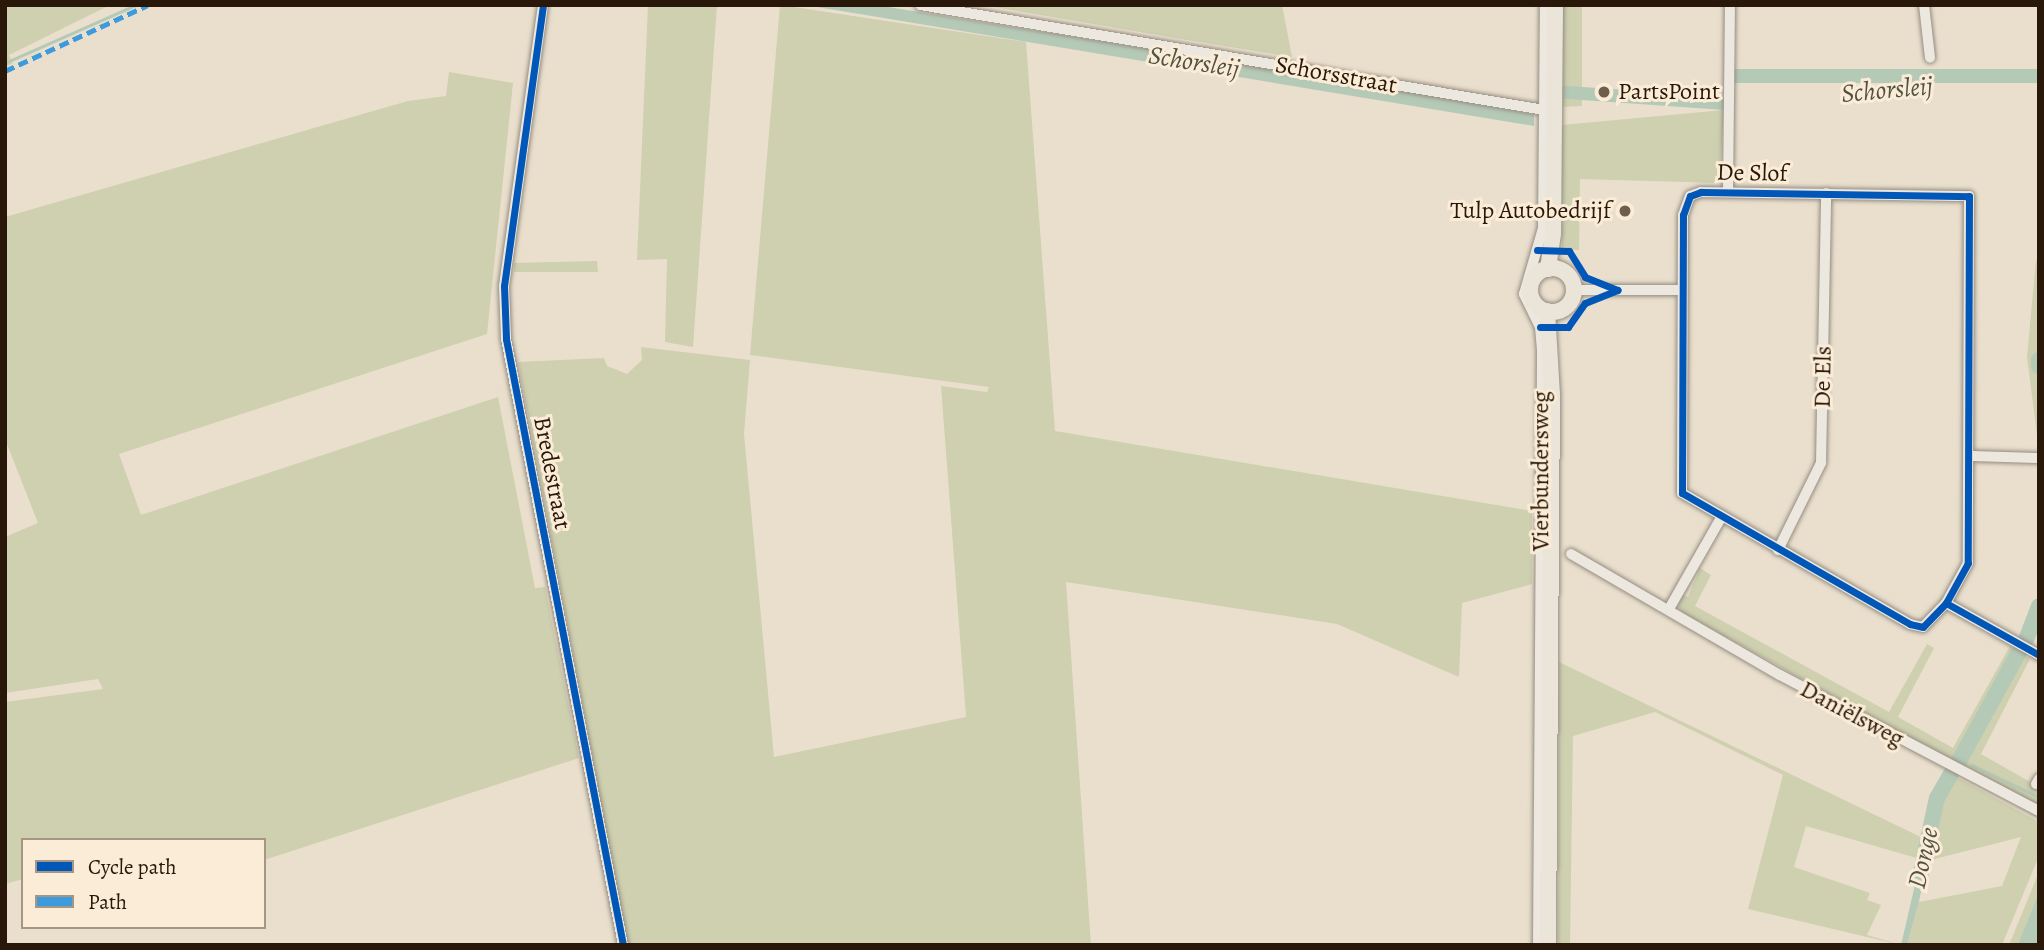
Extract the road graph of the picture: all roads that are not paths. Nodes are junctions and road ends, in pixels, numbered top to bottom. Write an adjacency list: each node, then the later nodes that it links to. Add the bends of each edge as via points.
1 (543, 5): 26 (street, Bredestraat, via 504,286 506,339)
2 (920, 5): 8 (street, Schorsstraat)
3 (1545, 5): 8 (street, Vierbundersweg)
4 (1555, 5): 11 (main road)
5 (1730, 5): 9 (street)
6 (1924, 5): 7 (street)
7 (1930, 58)
8 (1544, 110): 15 (street, Vierbundersweg, via 1543,228 1524,295 1540,327)
9 (1728, 192): 10 (street, De Slof); 13 (street, De Slof, via 1701,192 1685,205)
10 (1826, 193): 16 (street, De Slof, via 1969,196); 19 (street, De Els, via 1821,463)
11 (1554, 269): 12 (main road); 14 (main road, via 1535,276 1531,289 1535,303)
12 (1574, 290): 13 (street); 14 (main road, via 1570,303)
13 (1681, 290): 18 (street, De Slof, via 1678,484 1685,498)
14 (1553, 311): 15 (main road, Vierbundersweg)
15 (1547, 393): 25 (main road, Vierbundersweg)
16 (1970, 457): 17 (street); 21 (street, De Slof, via 1968,563)
17 (2039, 458)
18 (1721, 518): 19 (street, De Slof); 22 (street)
19 (1778, 550): 21 (street, De Slof, via 1910,624 1923,627)
20 (1571, 554): 22 (street, Daniëlsweg)
21 (1946, 603): 23 (street)
22 (1669, 609): 24 (street, Daniëlsweg, via 1792,681)
23 (2039, 655)
24 (2039, 811)
25 (1543, 904): 27 (street, Vierbundersweg); 28 (main road, Vierbundersweg)
26 (623, 945)
27 (1538, 945)
28 (1548, 945)

